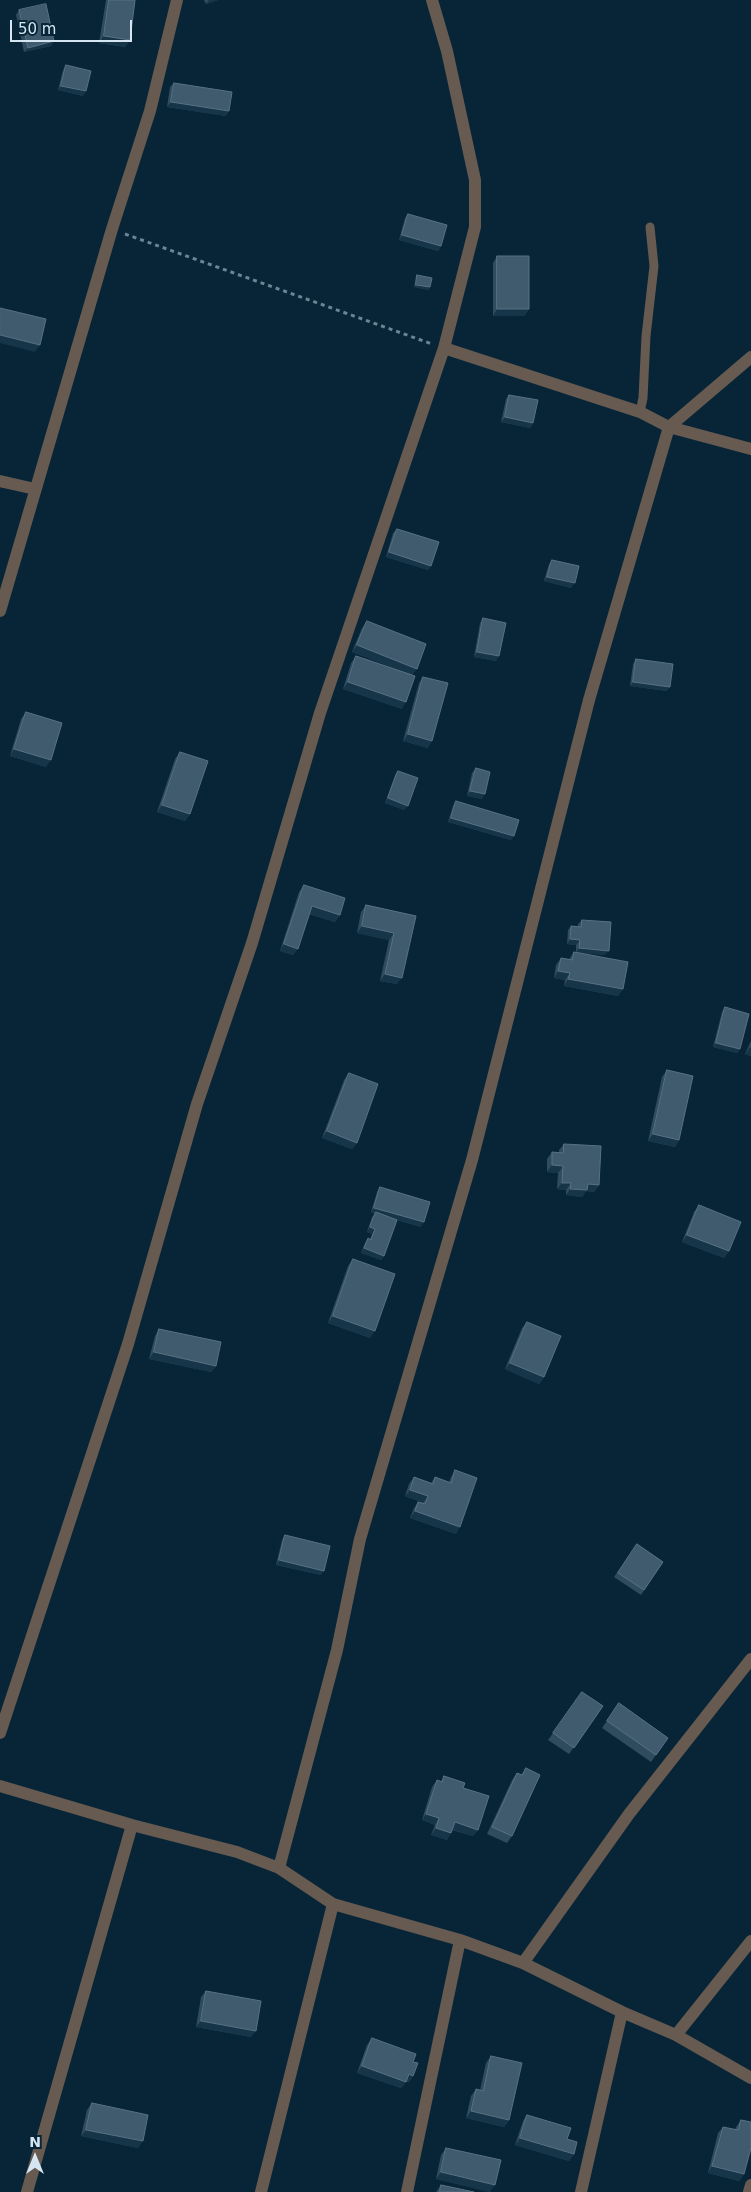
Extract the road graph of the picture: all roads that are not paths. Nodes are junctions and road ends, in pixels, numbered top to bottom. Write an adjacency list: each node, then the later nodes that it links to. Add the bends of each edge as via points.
1 (178, 0): 10 (street, via 150,111)
2 (432, 0): 4 (street, via 447,51 475,180 475,227)
3 (650, 227): 6 (lane, via 654,266)
4 (444, 348): 6 (street); 13 (street, via 320,713 252,943 197,1104 128,1344)
5 (751, 358): 7 (street)
6 (640, 412): 7 (street)
7 (669, 427): 8 (street); 16 (street, via 590,700 472,1160 360,1539 337,1650)
8 (751, 449)
9 (0, 481): 10 (street)
10 (35, 488): 11 (street)
11 (0, 611)
12 (751, 1659): 20 (street, via 629,1814)
13 (0, 1733)
14 (0, 1786): 15 (street)
15 (132, 1824): 16 (street, via 237,1852); 25 (street)
16 (279, 1868): 17 (street)
17 (333, 1904): 18 (street); 26 (street)
18 (460, 1940): 20 (street); 27 (street)
19 (751, 1941): 22 (street)
20 (523, 1963): 21 (street)
21 (622, 2012): 22 (street); 28 (street)
22 (676, 2035): 23 (street)
23 (751, 2078)
24 (751, 2185): 29 (street)
25 (27, 2192)
26 (261, 2192)
27 (407, 2192)
28 (581, 2192)
29 (749, 2192)

